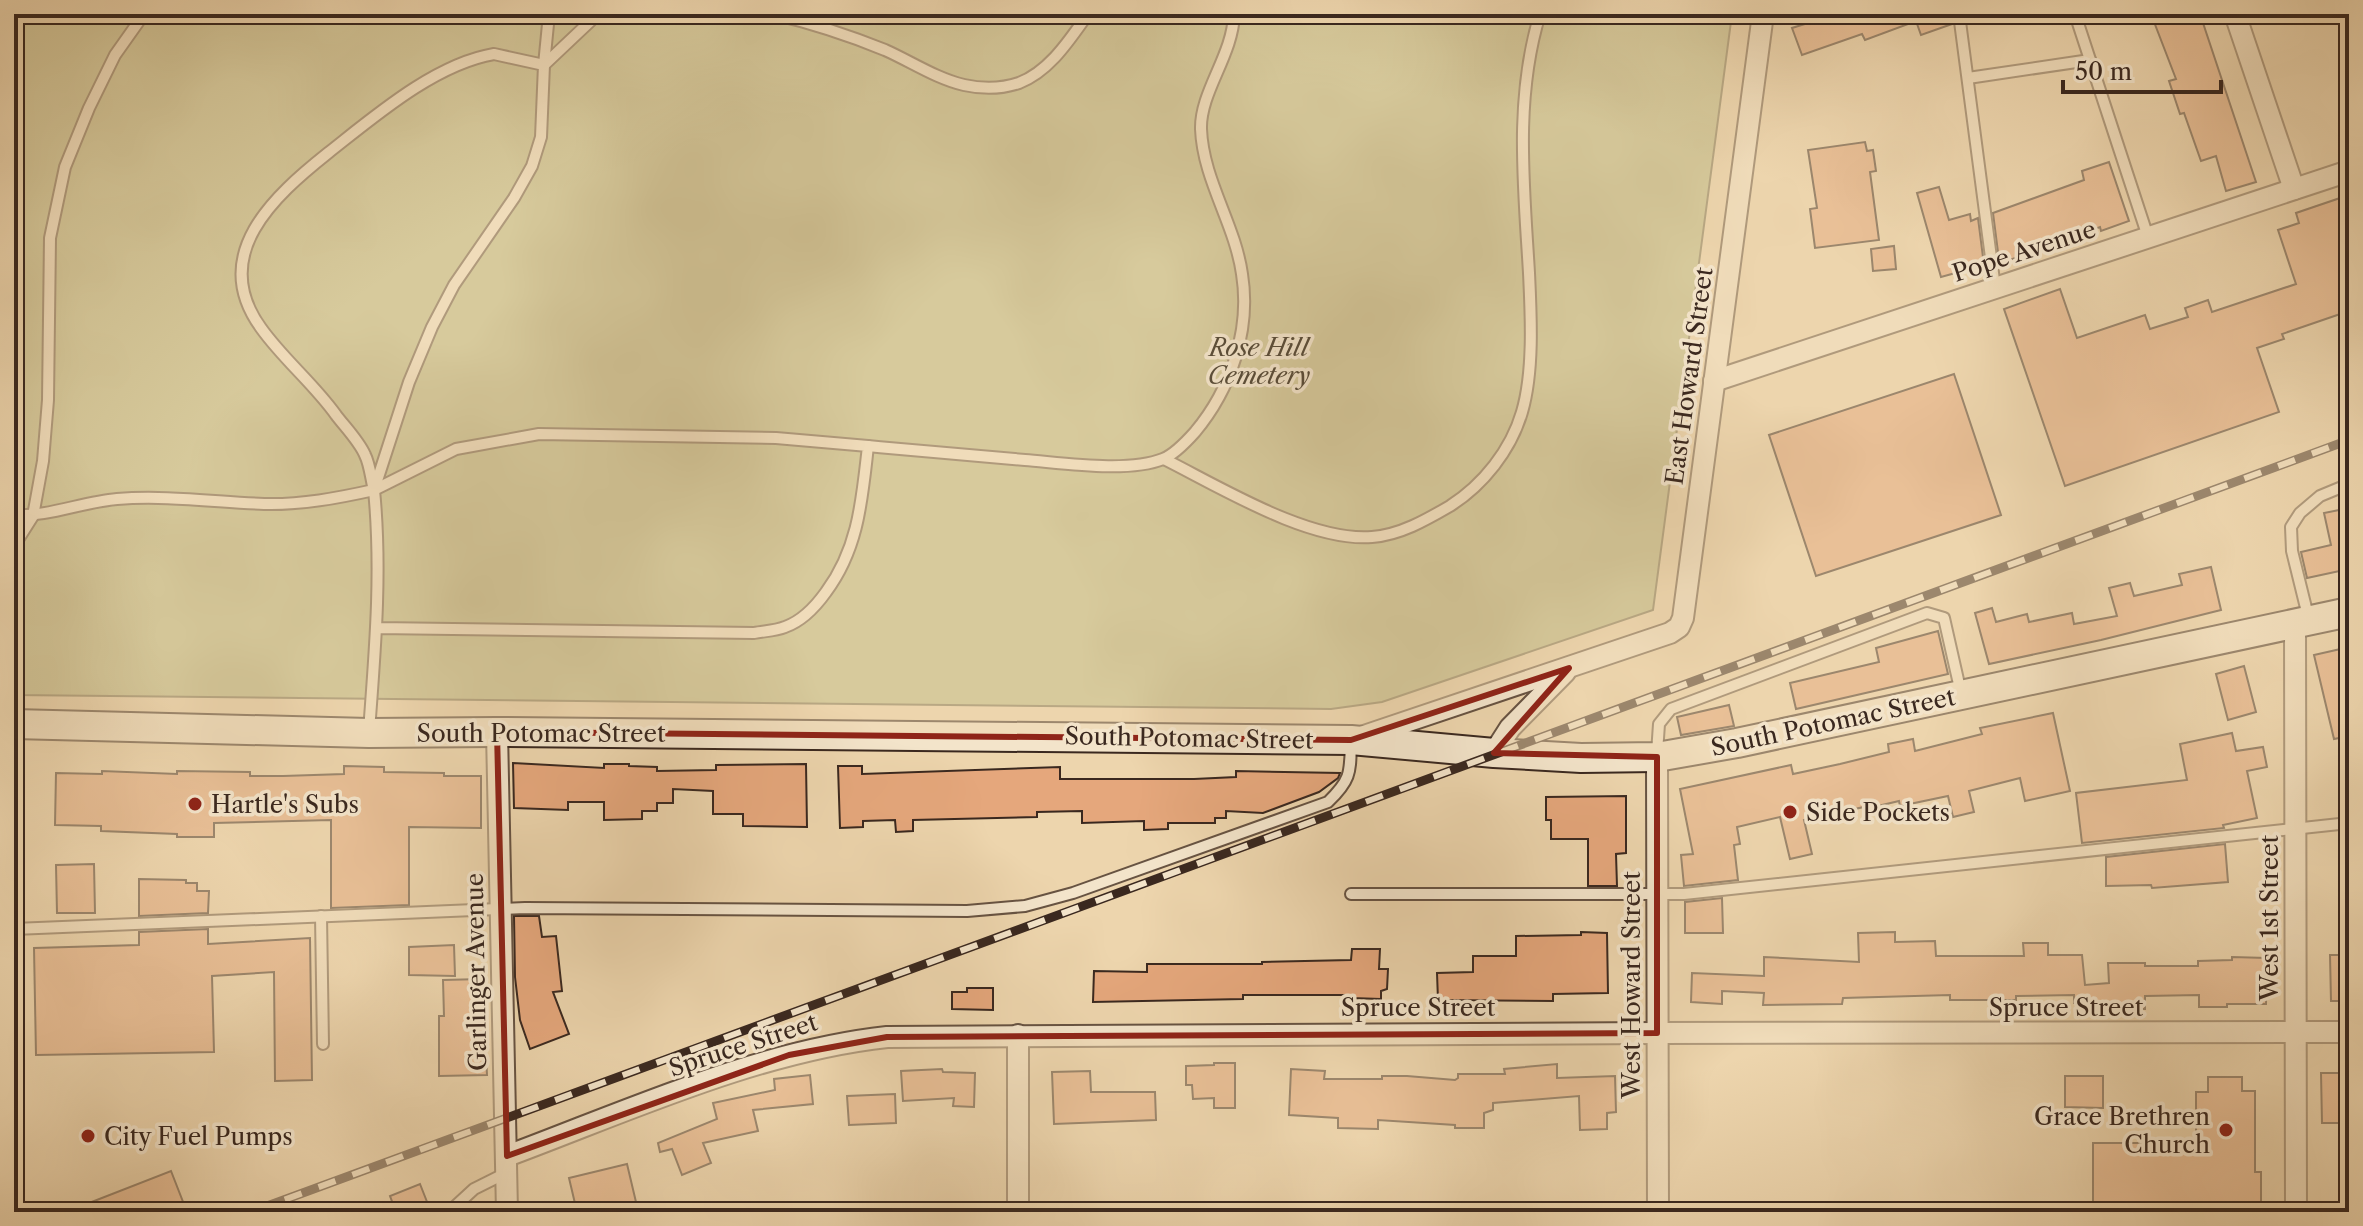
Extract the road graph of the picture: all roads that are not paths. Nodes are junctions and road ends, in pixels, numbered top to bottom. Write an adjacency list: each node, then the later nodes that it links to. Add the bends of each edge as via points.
1 (144, 14): 26 (lane, via 115,55 65,167 50,238 48,400)
2 (549, 14): 14 (lane)
3 (598, 14): 14 (lane)
4 (773, 14): 5 (lane, via 820,25 961,85 991,89 1020,83 1043,69)
5 (1088, 14)
6 (1234, 14): 22 (lane, via 1234,34 1201,124 1202,152 1243,275 1238,350 1208,417)
7 (1540, 14): 22 (lane, via 1523,98 1529,365 1522,412 1491,471 1421,524 1373,537 1335,536 1254,504)
8 (1763, 14): 20 (street, East Howard Street)
9 (1959, 14): 15 (lane)
10 (2075, 14): 13 (lane)
11 (2257, 14): 12 (lane)
12 (2236, 17): 17 (street)
13 (2090, 60): 15 (lane); 18 (lane)
14 (544, 65): 24 (lane, via 541,137 532,166 432,327); 24 (lane, via 494,54 441,71 295,179 250,234 241,263 249,310 365,454)
15 (1968, 78): 19 (lane)
16 (2349, 171): 17 (street, Pope Avenue)
17 (2294, 189): 18 (street, Pope Avenue)
18 (2148, 237): 19 (street, Pope Avenue)
19 (1995, 288): 20 (street, Pope Avenue)
20 (1714, 381): 31 (street, East Howard Street, via 1679,627)
21 (868, 446): 22 (lane, via 1077,464); 24 (lane, via 776,438 539,434 456,449); 30 (lane, via 853,544 815,608 786,627 754,633)
22 (1164, 459)
23 (2349, 484): 29 (lane, via 2320,496 2291,527)
24 (374, 490): 26 (lane, via 268,504 118,499); 30 (lane)
25 (14, 515): 26 (lane)
26 (33, 516): 27 (lane)
27 (14, 546)
28 (2349, 612): 29 (main road, South Potomac Street)
29 (2302, 622): 32 (main road, South Potomac Street); 40 (street, West 1st Street)
30 (377, 628): 35 (lane)
31 (1569, 668): 36 (street, East Howard Street); 37 (street, East Howard Street, via 1510,728)
32 (1962, 695): 38 (main road, South Potomac Street); 38 (lane, via 1944,618 1927,613 1671,709 1659,724)
33 (14, 724): 35 (main road, South Potomac Street)
34 (497, 732): 35 (main road, South Potomac Street); 36 (main road, South Potomac Street); 43 (street, Garlinger Avenue)
35 (369, 733)
36 (1351, 740): 37 (main road, South Potomac Street); 43 (lane, via 1350,775 1328,802 1025,906 967,911)
37 (1494, 753): 38 (main road, South Potomac Street)
38 (1657, 757): 42 (street, West Howard Street)
39 (2349, 823): 40 (lane)
40 (2295, 829): 42 (lane); 46 (street, West 1st Street)
41 (1351, 894): 42 (lane)
42 (1657, 896): 48 (street, West Howard Street)
43 (502, 909): 44 (lane); 51 (street, Garlinger Avenue)
44 (321, 916): 45 (lane); 50 (lane)
45 (14, 929)
46 (2295, 1032): 47 (street, Spruce Street); 48 (street, Spruce Street); 56 (street, West 1st Street)
47 (2349, 1032)
48 (1657, 1033): 49 (street, Spruce Street); 55 (street, West Howard Street)
49 (1018, 1035): 51 (street, Spruce Street, via 839,1042 736,1071); 54 (street)
50 (323, 1044)
51 (507, 1164): 52 (lane); 53 (street, Garlinger Avenue)
52 (449, 1212)
53 (507, 1212)
54 (1018, 1212)
55 (1658, 1212)
56 (2296, 1212)

